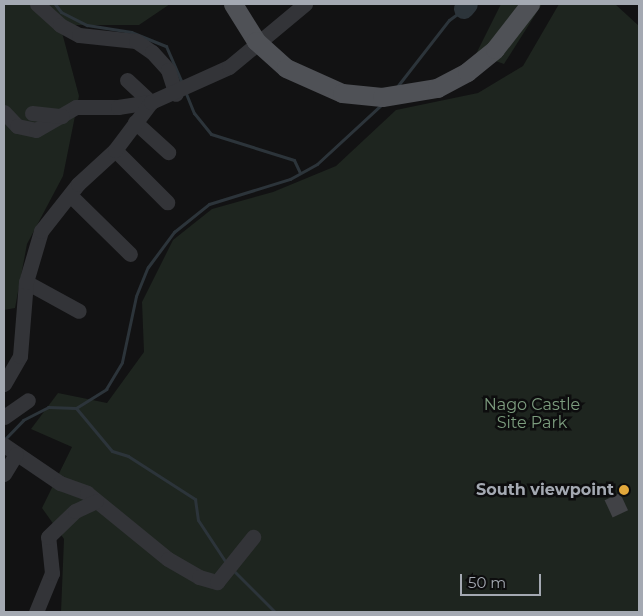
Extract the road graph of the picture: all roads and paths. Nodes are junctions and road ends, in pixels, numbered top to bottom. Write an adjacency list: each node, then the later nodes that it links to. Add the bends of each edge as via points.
1 (37, 4): 6 (street, via 60,25 80,35 136,41 168,70)
2 (233, 4): 4 (main road, bridge, via 256,40 286,68 342,93 382,97 437,88 467,72 495,49)
3 (305, 4): 6 (street, via 229,67)
4 (530, 4)
5 (126, 80): 7 (street)
6 (182, 91): 7 (street)
7 (151, 102): 10 (street, via 118,107 76,107); 11 (street)
8 (4, 112): 10 (street, via 17,126 36,130)
9 (32, 113): 10 (street)
10 (62, 116)
11 (134, 122): 12 (street); 13 (street)
12 (115, 150): 14 (street); 15 (street)
13 (168, 152)
14 (70, 195): 16 (street); 17 (street, via 40,231)
15 (167, 202)
16 (130, 254)
17 (26, 282): 18 (street); 19 (street, via 20,356)
18 (79, 311)
19 (4, 384)
20 (28, 400): 21 (street)
21 (4, 418)
22 (9, 450): 23 (street); 24 (street)
23 (4, 474)
24 (96, 501): 25 (street, via 168,559 199,577 217,582); 26 (street, via 75,511 48,537 52,573)
25 (253, 537)
26 (36, 612)

